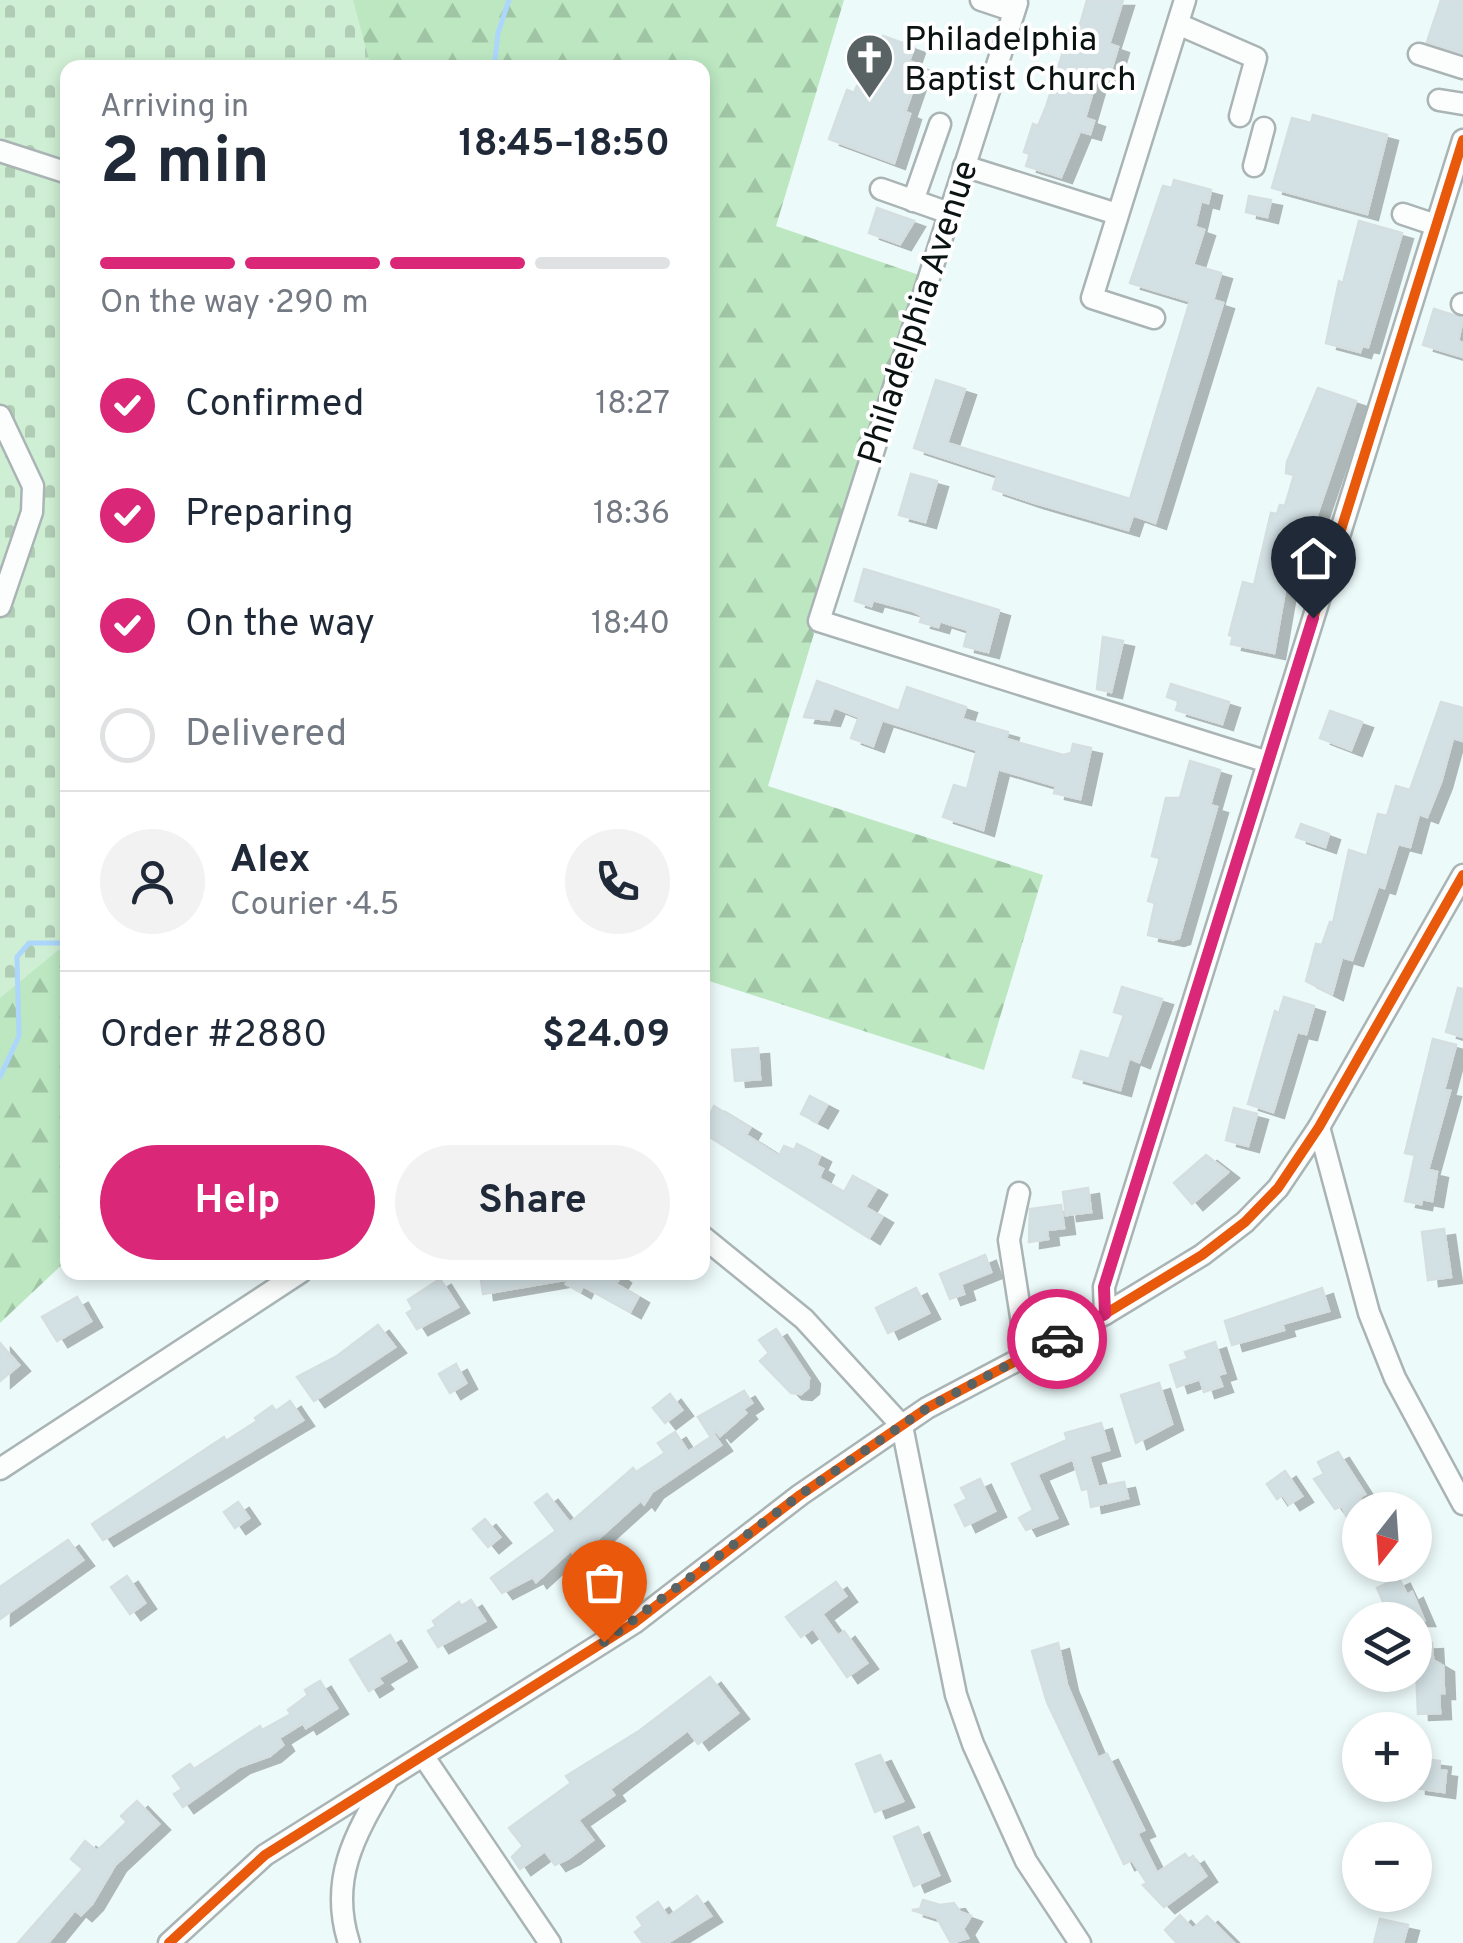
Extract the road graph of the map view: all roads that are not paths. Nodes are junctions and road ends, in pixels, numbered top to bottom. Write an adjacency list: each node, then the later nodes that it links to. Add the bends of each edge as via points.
1 (1186, 0): 3 (street)
2 (980, 5): 13 (street, Philadelphia Avenue, via 1016,7)
3 (1178, 24): 8 (street, via 1256,58); 20 (street)
4 (1419, 54): 5 (street)
5 (1463, 68)
6 (1439, 100): 7 (street)
7 (1463, 104)
8 (1240, 116)
9 (940, 124): 18 (street)
10 (1264, 128): 14 (street)
11 (1463, 140): 17 (street)
12 (0, 151): 15 (street)
13 (964, 166): 19 (street, Philadelphia Avenue); 20 (street)
14 (1254, 166)
15 (60, 170)
16 (881, 189): 18 (street)
17 (1455, 196): 22 (street)
18 (914, 200): 19 (street)
19 (949, 213): 26 (street, Philadelphia Avenue, via 819,621)
20 (1117, 214): 23 (street, via 1092,298)
21 (1404, 214): 22 (street)
22 (1436, 225): 26 (street)
23 (1154, 318)
24 (0, 416): 25 (street, via 33,486 32,512)
25 (0, 606)
26 (1268, 762): 32 (street, via 1104,1287)
27 (1463, 875): 28 (street)
28 (1320, 1127): 32 (street, via 1245,1222); 36 (street, via 1369,1313 1403,1394)
29 (1019, 1193): 33 (street, via 1009,1240)
30 (710, 1243): 34 (street, via 804,1319)
31 (289, 1280): 35 (street)
32 (1105, 1314): 33 (street)
33 (1027, 1355): 34 (street)
34 (902, 1426): 37 (street, via 634,1623); 42 (street, via 956,1694 1026,1861)
35 (0, 1469)
36 (1463, 1504)
37 (424, 1757): 38 (street); 41 (street)
38 (388, 1779): 39 (street, via 265,1855); 40 (street, via 346,1856 340,1887)
39 (169, 1943)
40 (350, 1943)
41 (550, 1943)
42 (1080, 1943)

